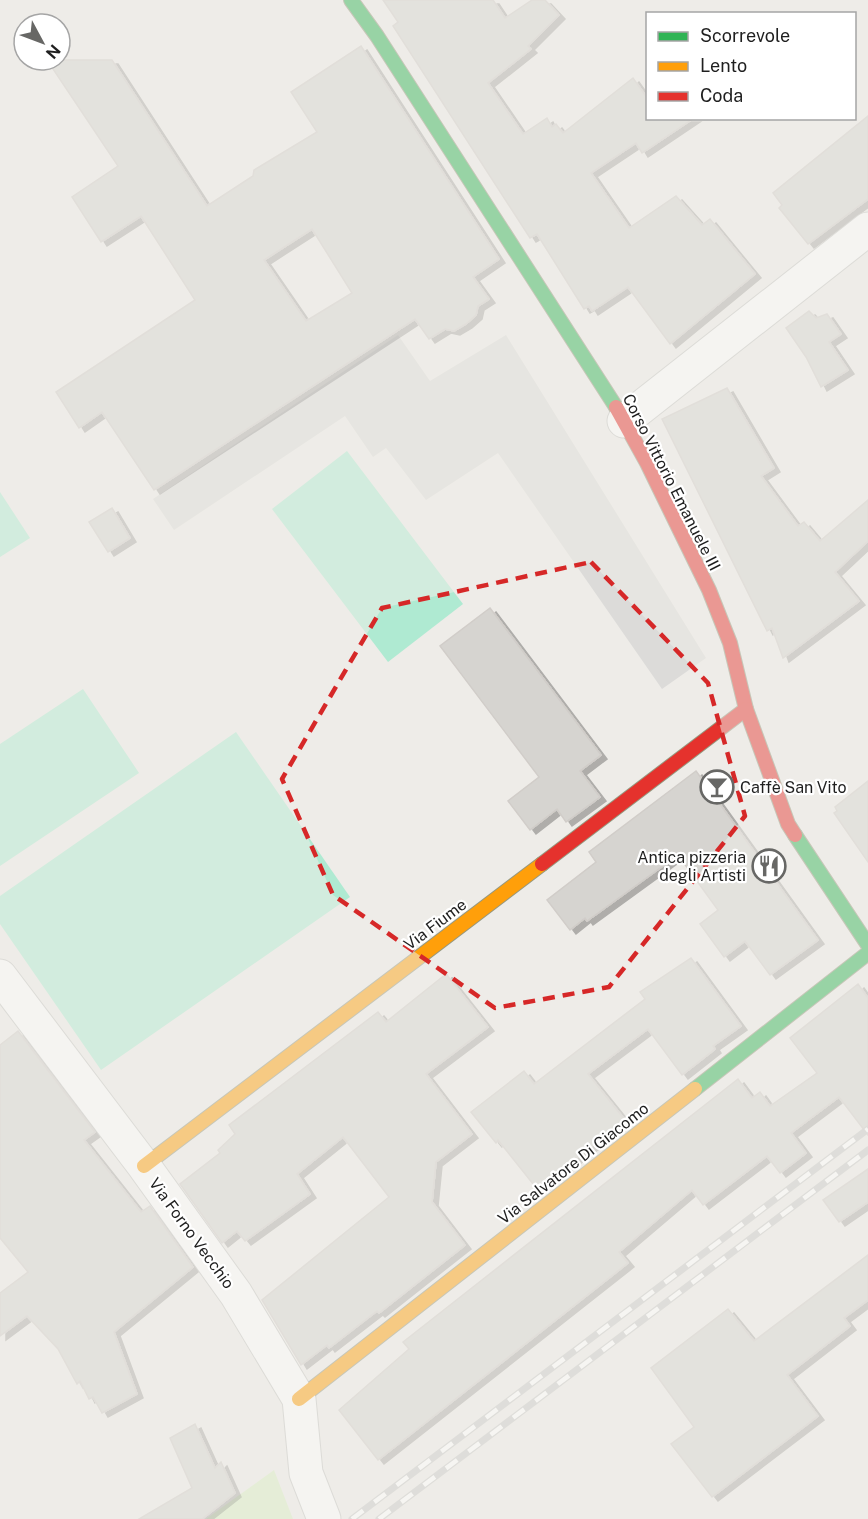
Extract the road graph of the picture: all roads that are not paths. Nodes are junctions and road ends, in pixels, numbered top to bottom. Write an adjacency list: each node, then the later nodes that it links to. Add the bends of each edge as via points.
1 (351, 0): 3 (street, Corso Vittorio Emanuele III)
2 (868, 229): 3 (street)
3 (624, 421): 4 (street, Corso Vittorio Emanuele III, via 708,590 735,660)
4 (746, 709): 5 (street, Corso Vittorio Emanuele III, via 788,824); 8 (street, Via Fiume)
5 (868, 945)
6 (868, 953): 9 (street, Via Salvatore Di Giacomo)
7 (0, 976): 8 (street, Via Forno Vecchio)
8 (144, 1166): 9 (street, Via Forno Vecchio, via 236,1294)
9 (298, 1400): 10 (street, Via Forno Vecchio, via 306,1473)
10 (324, 1519)

